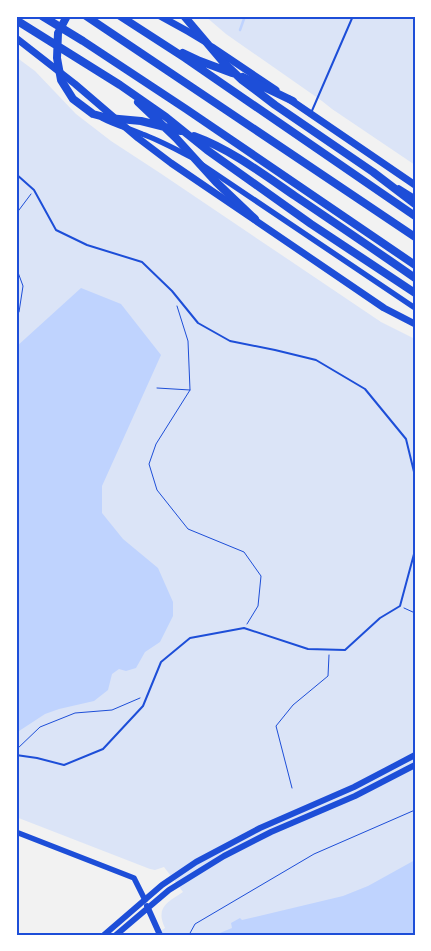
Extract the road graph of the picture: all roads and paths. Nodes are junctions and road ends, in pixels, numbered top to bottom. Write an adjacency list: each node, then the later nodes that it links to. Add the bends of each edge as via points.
1 (42, 16): 25 (highway, via 186,109)
2 (67, 16): 14 (highway, via 58,33 57,58 61,80 73,99)
3 (86, 16): 24 (highway)
4 (120, 16): 10 (highway)
5 (160, 16): 12 (main road)
6 (184, 16): 15 (highway, via 242,80)
7 (353, 16): 13 (lane)
8 (16, 20): 11 (highway)
9 (16, 38): 23 (main road, via 171,163)
10 (157, 40): 12 (highway); 22 (highway)
11 (99, 72): 23 (highway, via 176,138); 31 (highway, via 311,224)
12 (293, 102): 13 (main road)
13 (310, 113): 17 (main road)
14 (93, 114): 27 (highway, via 176,129 207,141 279,185); 32 (street, via 174,148 211,169)
15 (373, 172): 19 (street); 20 (highway)
16 (16, 174): 18 (lane)
17 (415, 185)
18 (34, 190): 21 (path); 30 (lane, via 56,230 87,245 142,262)
19 (415, 198)
20 (415, 204)
21 (16, 214)
22 (415, 216)
23 (255, 219): 34 (main road, via 384,308)
24 (415, 237)
25 (415, 265)
26 (16, 267): 33 (path, via 23,286)
27 (399, 267): 28 (highway); 29 (highway)
28 (415, 278)
29 (415, 284)
30 (172, 291): 36 (path, via 188,341); 37 (lane, via 198,323 230,341 316,360 365,389 406,439)
31 (415, 293)
32 (415, 308)
33 (16, 316)
34 (415, 324)
35 (157, 388): 36 (path)
36 (190, 390): 41 (path, via 156,444 149,464 157,490 188,529 244,552 260,576 258,606)
37 (415, 476)
38 (415, 541): 39 (lane)
39 (400, 606): 40 (path); 42 (lane, via 380,618 345,650)
40 (415, 613)
41 (244, 628): 42 (lane, via 308,649); 43 (lane, via 190,638 161,662)
42 (329, 650): 48 (path, via 328,676 293,705 276,726)
43 (148, 695): 44 (path, via 112,710 74,713 40,727); 46 (lane, via 143,706 103,749 64,765)
44 (16, 750)
45 (415, 754): 51 (main road, via 354,787 260,828 196,862)
46 (16, 755)
47 (415, 765): 52 (main road, via 356,796 224,856 169,890)
48 (292, 788)
49 (415, 810): 56 (path, via 314,854 195,924)
50 (16, 832): 51 (street, via 134,878)
51 (145, 900): 52 (main road); 53 (main road)
52 (148, 908): 54 (main road); 55 (main road)
53 (104, 935)
54 (116, 935)
55 (160, 935)
56 (189, 935)

